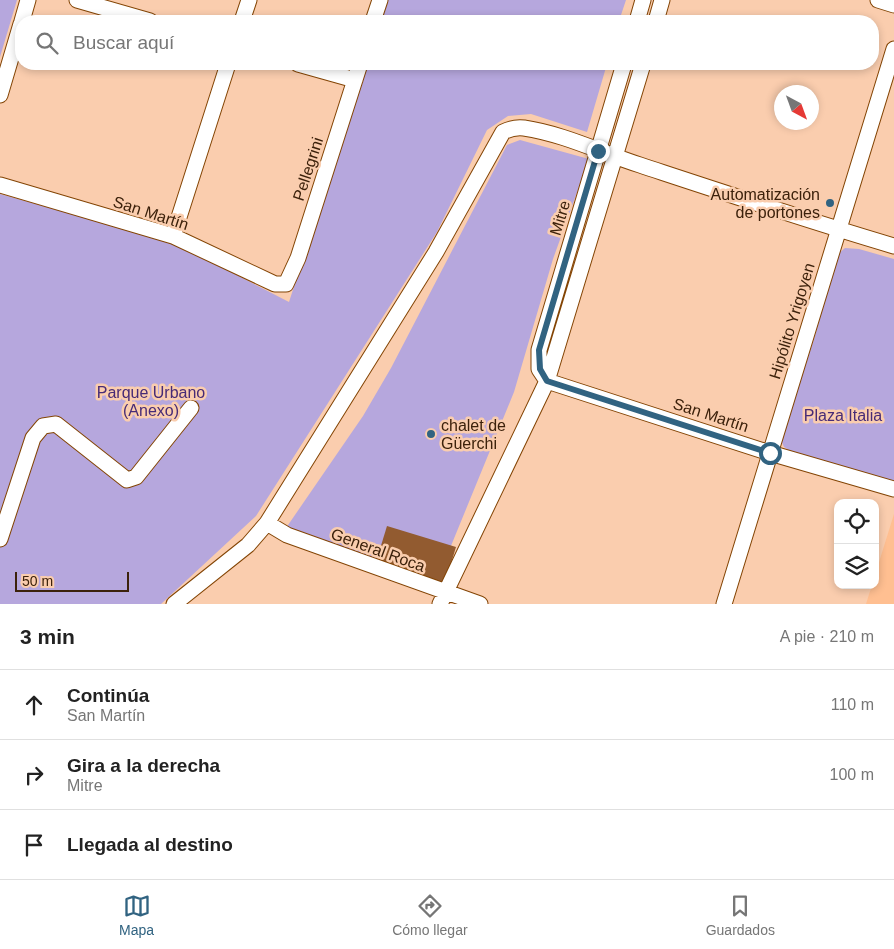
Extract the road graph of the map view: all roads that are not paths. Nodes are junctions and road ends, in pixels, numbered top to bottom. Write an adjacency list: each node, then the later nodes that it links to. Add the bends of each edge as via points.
1 (28, 0): 9 (street)
2 (77, 0): 10 (street)
3 (249, 0): 11 (street)
4 (380, 0): 12 (street)
5 (643, 0): 13 (street)
6 (662, 0): 14 (street)
7 (878, 0): 8 (street)
8 (894, 5)
9 (24, 15)
10 (129, 15)
11 (244, 15)
12 (375, 15)
13 (639, 15)
14 (658, 15)
15 (15, 45): 23 (street)
16 (894, 49): 27 (street, Hipólito Yrigoyen)
17 (226, 70): 28 (street)
18 (319, 70): 22 (street)
19 (358, 70): 22 (street, Pellegrini)
20 (622, 70): 24 (street, Mitre)
21 (641, 70): 25 (street)
22 (355, 80): 30 (street, Pellegrini, via 298,258)
23 (0, 95)
24 (598, 151): 25 (street); 31 (street, Mitre, via 539,350 540,369); 35 (street, via 525,128 513,127 502,132 436,252)
25 (615, 157): 27 (street); 31 (street)
26 (0, 185): 28 (street, San Martín)
27 (838, 230): 29 (street); 33 (street, Hipólito Yrigoyen)
28 (173, 236): 30 (street, San Martín, via 275,284)
29 (894, 246)
30 (286, 284)
31 (547, 381): 33 (street, San Martín); 37 (street)
32 (192, 408): 36 (street, via 136,477 128,480 56,424 43,426 34,438)
33 (770, 453): 34 (street, San Martín); 40 (street, Hipólito Yrigoyen)
34 (894, 489)
35 (267, 523): 37 (street, General Roca, via 287,535); 38 (street, via 248,545)
36 (0, 539)
37 (443, 599): 39 (street, General Roca)
38 (174, 604)
39 (480, 604)
40 (724, 604)

